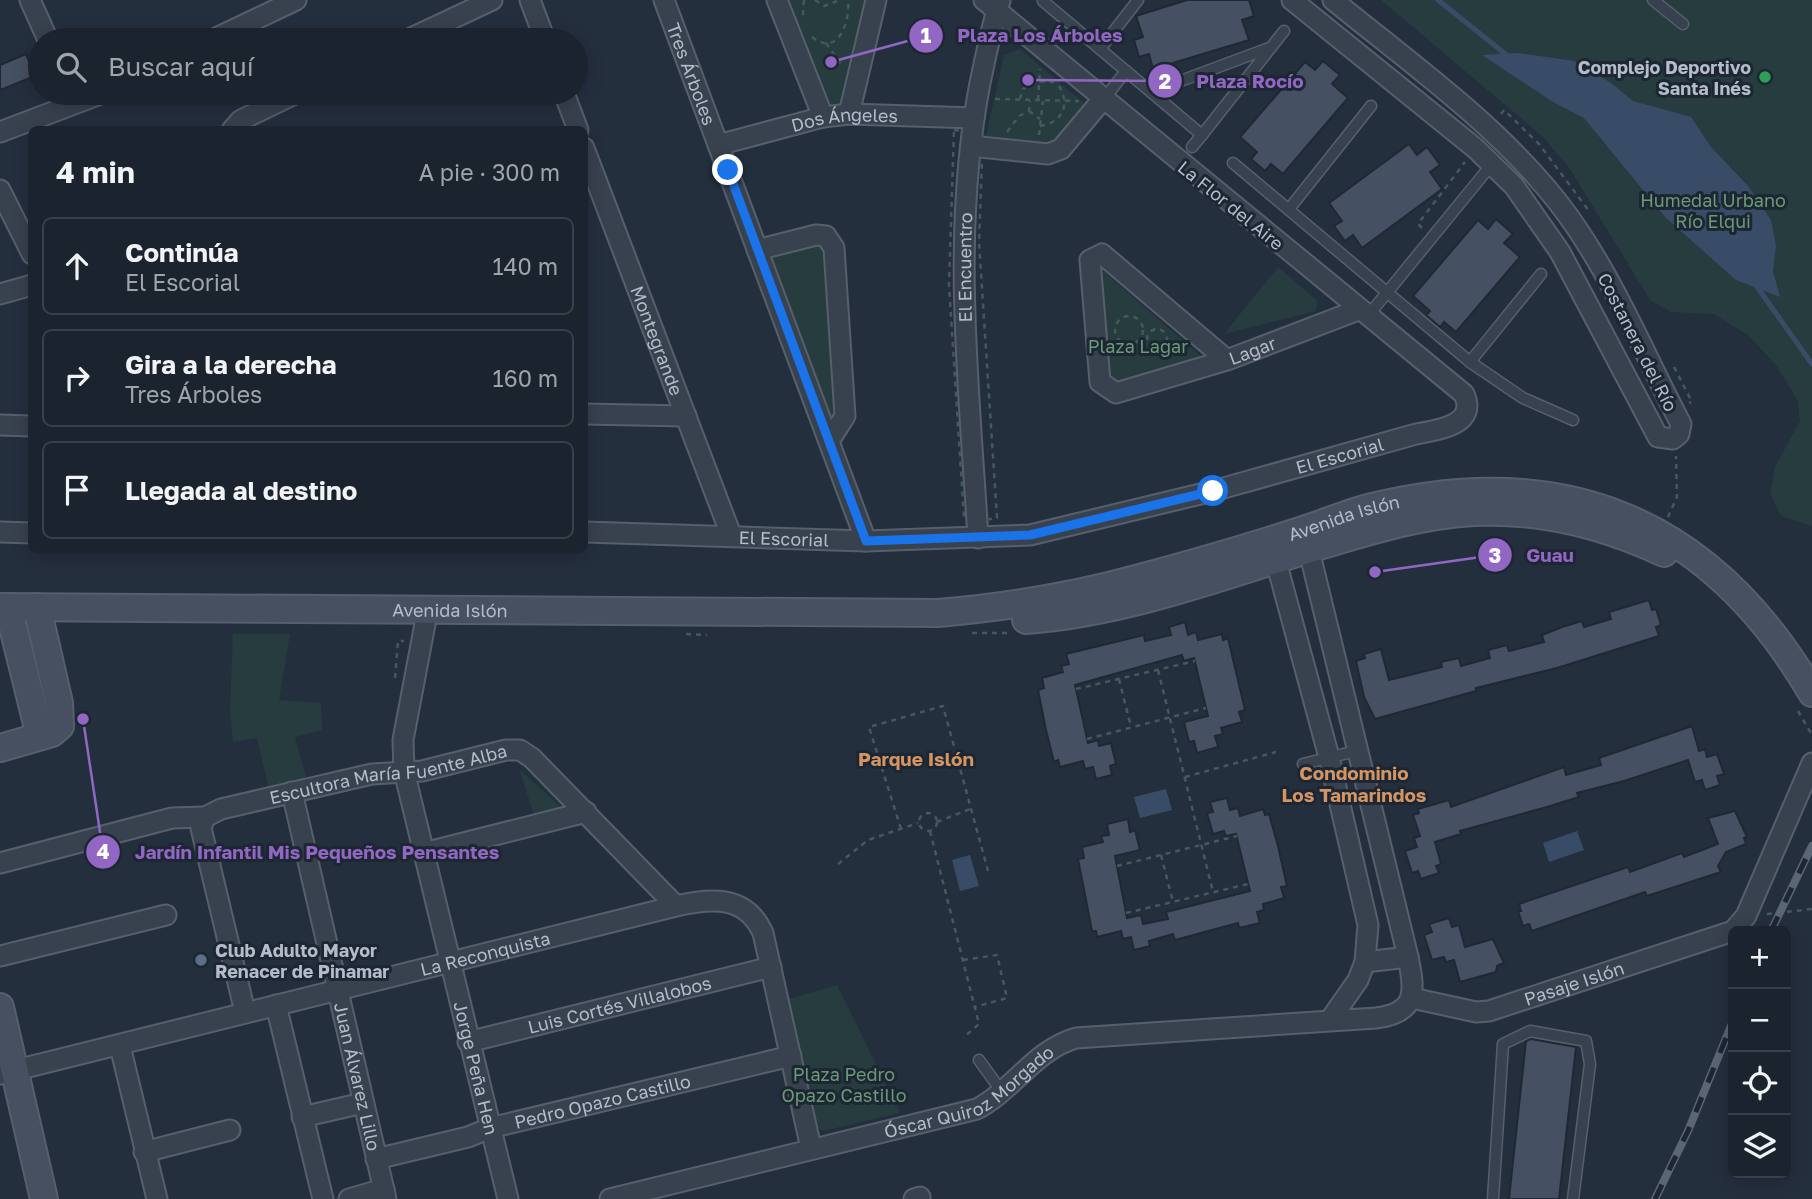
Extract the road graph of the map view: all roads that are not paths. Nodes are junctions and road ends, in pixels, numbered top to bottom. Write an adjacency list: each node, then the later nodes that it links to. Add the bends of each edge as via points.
1 (296, 0): 16 (street)
2 (492, 0): 17 (street)
3 (530, 0): 18 (street)
4 (663, 0): 36 (street, Tres Árboles)
5 (777, 0): 30 (street)
6 (876, 0): 29 (street)
7 (1138, 0): 21 (lane)
8 (1292, 0): 41 (street, Costanera del Río)
9 (1333, 0): 39 (street, Costanera del Río)
10 (1653, 0): 14 (lane)
11 (1043, 1): 21 (lane)
12 (37, 2): 15 (street)
13 (994, 3): 24 (street, La Flor del Aire); 31 (street, El Encuentro)
14 (1683, 24)
15 (45, 28)
16 (237, 28)
17 (432, 28)
18 (540, 28)
19 (1284, 31): 20 (lane)
20 (1271, 48): 23 (lane); 35 (lane)
21 (1100, 49): 22 (lane)
22 (1126, 71): 23 (lane); 24 (lane)
23 (1151, 92): 35 (lane)
24 (1103, 99): 37 (street, via 1061,149 1048,154); 52 (street, La Flor del Aire)
25 (58, 105): 34 (street)
26 (275, 105): 32 (street)
27 (569, 105): 33 (street)
28 (1371, 106): 45 (lane)
29 (849, 114): 30 (street, Dos Ángeles); 31 (street, Dos Ángeles)
30 (823, 117): 36 (street, Dos Ángeles)
31 (974, 118): 37 (street, El Encuentro)
32 (237, 125)
33 (576, 126)
34 (0, 132)
35 (1202, 135): 38 (lane)
36 (718, 145): 47 (street, Tres Árboles)
37 (971, 146): 66 (street, El Encuentro, via 964,278)
38 (1192, 147)
39 (1507, 147): 41 (street); 41 (street, Costanera del Río, via 1557,201 1588,244 1681,424 1673,439 1658,437 1547,231)
40 (1233, 163): 45 (lane)
41 (1492, 164): 50 (lane)
42 (588, 169): 44 (street, Montegrande)
43 (0, 190): 46 (street)
44 (592, 190): 57 (street, Montegrande)
45 (1289, 209): 50 (lane)
46 (28, 246)
47 (757, 250): 61 (street, Tres Árboles); 61 (street, via 816,234 826,236 834,248 845,415)
48 (1541, 274): 54 (lane)
49 (28, 286): 51 (street)
50 (1389, 292): 52 (lane); 54 (lane)
51 (0, 294)
52 (1363, 314): 53 (street, Lagar); 56 (street, La Flor del Aire, via 1464,394)
53 (1227, 360): 53 (street, Lagar, via 1116,393 1107,390 1100,382 1090,260 1102,254)
54 (1470, 362): 58 (lane, via 1522,398)
55 (588, 414): 57 (street)
56 (1467, 414): 66 (street, El Escorial, via 1448,429 1213,491 1030,535)
57 (686, 416): 65 (street, Montegrande)
58 (1573, 420)
59 (0, 425): 60 (street)
60 (28, 426)
61 (829, 441): 68 (street, Tres Árboles)
62 (0, 531): 64 (street)
63 (588, 532): 65 (street, El Escorial)
64 (28, 533)
65 (731, 535): 68 (street, El Escorial)
66 (978, 538): 68 (street, El Escorial)
67 (1306, 540): 69 (main road, Avenida Islón); 73 (main road, Avenida Islón, via 1447,514 1503,512 1559,518 1614,532 1667,554 1716,583); 73 (main road, Avenida Islón, via 1401,501 1499,493 1585,503 1660,532 1725,579); 77 (street)
68 (866, 541)
69 (1273, 549): 72 (main road, Avenida Islón, via 1057,598 978,610 899,614); 78 (street)
70 (4, 607): 71 (main road, Avenida Islón); 75 (main road)
71 (37, 607): 72 (main road, Avenida Islón); 75 (main road, via 62,719 52,733)
72 (428, 608): 81 (street, Jorge Peña Hen, via 403,740)
73 (1760, 620): 74 (main road, Avenida Islón, via 1780,644)
74 (1802, 697)
75 (40, 736): 76 (main road)
76 (0, 748)
77 (1356, 751): 78 (lane); 92 (street)
78 (1329, 757): 80 (lane); 94 (street, via 1368,925)
79 (1812, 763): 89 (street)
80 (1303, 764)
81 (404, 771): 82 (street, Escultora María Fuente Alba); 83 (street, Escultora María Fuente Alba, via 520,750); 85 (street, Jorge Peña Hen)
82 (292, 792): 84 (street, Escultora María Fuente Alba); 96 (street, Juan Álvarez Lillo)
83 (586, 812): 85 (street); 87 (street, Escultora María Fuente Alba)
84 (205, 817): 86 (street, Escultora María Fuente Alba, via 172,818); 100 (street, via 201,828)
85 (424, 853): 93 (street, Jorge Peña Hen)
86 (0, 863)
87 (677, 906): 93 (street, La Reconquista); 95 (street, La Reconquista, via 729,901 745,909 758,923)
88 (166, 915): 91 (street)
89 (1737, 926)
90 (1728, 929): 97 (street, Pasaje Islón, via 1534,997 1476,1012)
91 (0, 956)
92 (1408, 957): 94 (street); 97 (street)
93 (449, 962): 96 (street, La Reconquista); 102 (street, Jorge Peña Hen)
94 (1366, 962): 101 (street)
95 (771, 967): 102 (street, Luis Cortés Villalobos); 104 (street)
96 (338, 989): 98 (street, La Reconquista); 108 (street, Juan Álvarez Lillo)
97 (1412, 998): 101 (street, Óscar Quiroz Morgado, via 1401,1010 1384,1017)
98 (276, 1005): 100 (street, La Reconquista); 109 (street)
99 (0, 1007): 106 (main road)
100 (246, 1012): 103 (street, La Reconquista)
101 (1330, 1020): 107 (street, Óscar Quiroz Morgado, via 1076,1038 1040,1056)
102 (468, 1042): 110 (street, Jorge Peña Hen)
103 (120, 1046): 106 (street, La Reconquista); 113 (street)
104 (791, 1056): 110 (street, Pedro Opazo Castillo); 112 (street)
105 (979, 1060): 107 (lane)
106 (7, 1072): 116 (main road)
107 (1002, 1093): 112 (street, Óscar Quiroz Morgado, via 977,1109)
108 (363, 1103): 109 (street); 114 (street, Juan Álvarez Lillo)
109 (302, 1117): 118 (street)
110 (490, 1128): 114 (street, Pedro Opazo Castillo); 120 (street, Jorge Peña Hen)
111 (230, 1130): 113 (street)
112 (811, 1148): 121 (street, Óscar Quiroz Morgado)
113 (144, 1152): 117 (street)
114 (376, 1158): 115 (street, Juan Álvarez Lillo)
115 (385, 1194): 119 (street)
116 (44, 1199)
117 (157, 1199)
118 (323, 1199)
119 (349, 1199)
120 (508, 1199)
121 (610, 1199)
122 (1493, 1199): 123 (lane, via 1503,1044 1530,1031 1586,1041 1590,1064)
123 (1573, 1199)

